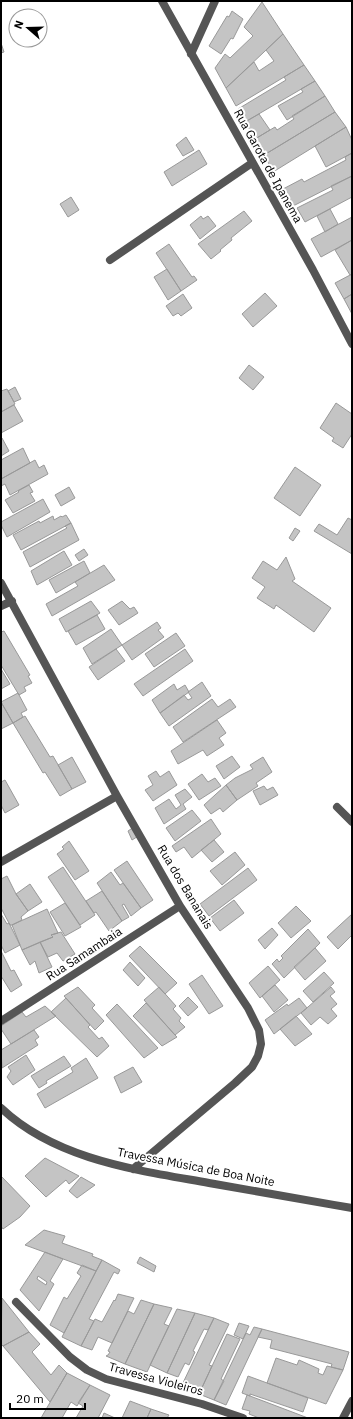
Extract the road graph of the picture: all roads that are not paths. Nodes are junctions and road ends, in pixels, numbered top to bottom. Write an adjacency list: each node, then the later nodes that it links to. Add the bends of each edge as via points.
1 (162, 1): 3 (street, Rua Garota de Ipanema)
2 (215, 1): 3 (street)
3 (191, 54): 4 (street, Rua Garota de Ipanema)
4 (252, 163): 5 (street); 6 (street, Rua Garota de Ipanema)
5 (110, 260)
6 (352, 344)
7 (1, 583): 8 (street, Rua dos Bananais)
8 (12, 601): 9 (street); 10 (street, Rua dos Bananais)
9 (1, 606)
10 (118, 796): 13 (street); 14 (street, Rua dos Bananais)
11 (338, 807): 12 (street)
12 (352, 822)
13 (1, 862)
14 (180, 906): 15 (street, Rua Samambaia); 17 (street, Rua dos Bananais, via 248,1008 259,1030 261,1044 252,1067 235,1084)
15 (1, 1021)
16 (1, 1108): 17 (street, Travessa Música de Boa Noite, via 40,1137 73,1152)
17 (133, 1169): 18 (street, Travessa Música de Boa Noite)
18 (352, 1208)
19 (16, 1302): 21 (street, Travessa Violeiros, via 70,1357 87,1370 128,1386 202,1404)
20 (352, 1402): 22 (street)
21 (243, 1418)
22 (343, 1418)

